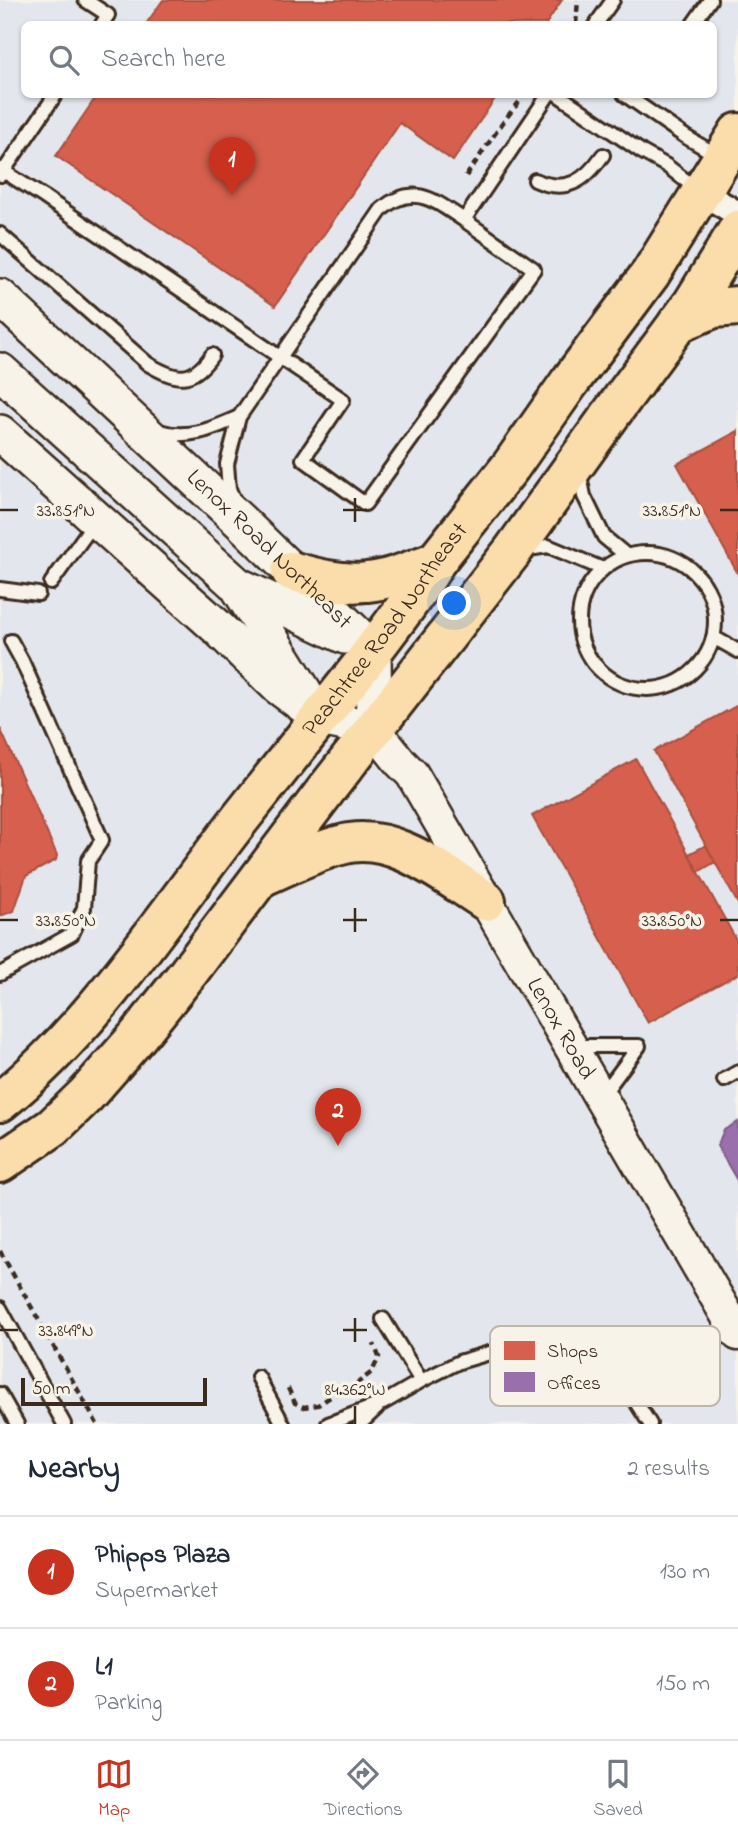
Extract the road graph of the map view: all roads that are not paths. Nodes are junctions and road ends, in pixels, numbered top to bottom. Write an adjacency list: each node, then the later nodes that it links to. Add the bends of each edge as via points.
1 (86, 0): 4 (lane, via 108,15)
2 (613, 0): 5 (lane)
3 (710, 0): 6 (lane)
4 (104, 21)
5 (598, 21)
6 (695, 21)
7 (53, 98): 13 (lane)
8 (546, 98): 17 (lane)
9 (562, 98): 15 (lane)
10 (630, 98): 11 (lane, via 685,137)
11 (731, 146): 15 (highway, Peachtree Road Northeast)
12 (603, 155): 14 (lane, via 579,181 555,187)
13 (1, 172): 24 (lane)
14 (535, 180)
15 (701, 192): 16 (street); 34 (highway, Peachtree Road Northeast, via 651,273)
16 (738, 214)
17 (464, 220): 24 (lane, via 420,195 393,200 382,209); 24 (lane, via 534,269 365,504 303,459 343,400)
18 (738, 230): 22 (highway, Peachtree Road Northeast)
19 (0, 234): 23 (lane, via 163,373 195,374)
20 (0, 297): 27 (main road, Lenox Road Northeast)
21 (738, 306): 22 (highway, via 714,308)
22 (678, 323): 29 (highway, Peachtree Road Northeast)
23 (212, 355)
24 (281, 357): 26 (lane)
25 (0, 371): 38 (main road)
26 (239, 417): 27 (lane, via 212,429 174,435); 31 (lane, via 228,464 229,489)
27 (135, 423): 31 (main road, Lenox Road Northeast)
28 (0, 433): 30 (main road)
29 (582, 454): 32 (highway, Peachtree Road Northeast); 33 (lane, via 579,471 584,496 604,537)
30 (96, 519): 37 (lane); 45 (main road, via 279,687)
31 (242, 523): 36 (main road, Lenox Road Northeast)
32 (512, 552): 35 (lane, via 548,546); 46 (highway, Peachtree Road Northeast)
33 (627, 556): 35 (lane); 41 (lane, via 667,557 701,580 715,617)
34 (436, 561): 36 (highway, via 368,582 336,582); 43 (highway, Peachtree Road Northeast)
35 (603, 569): 41 (lane, via 588,586 580,607 579,629 585,651 598,669 617,682 639,689 677,682 693,671)
36 (291, 571): 43 (main road, Lenox Road Northeast)
37 (51, 583)
38 (237, 585): 43 (main road); 45 (main road)
39 (0, 589): 40 (lane)
40 (38, 594)
41 (713, 637): 44 (lane)
42 (11, 641): 49 (lane, via 102,840 88,861 84,908 72,934)
43 (373, 650): 45 (highway, Peachtree Road Northeast); 46 (main road, Lenox Road Northeast)
44 (738, 651)
45 (321, 718): 46 (main road); 54 (highway, Peachtree Road Northeast, via 97,1004 50,1058)
46 (373, 729): 47 (highway, Peachtree Road Northeast); 48 (street, Lenox Road, via 412,774)
47 (259, 878): 48 (highway, via 343,844 372,841 406,851); 55 (highway, Peachtree Road Northeast, via 142,1031 86,1095 53,1127)
48 (486, 901): 50 (street, Lenox Road)
49 (0, 974)
50 (570, 1046): 53 (street, Lenox Road); 53 (lane, via 639,1046)
51 (738, 1072): 52 (lane)
52 (724, 1080)
53 (600, 1098): 58 (street, Lenox Road)
54 (0, 1102)
55 (0, 1163)
56 (0, 1308): 67 (lane)
57 (383, 1319): 61 (lane)
58 (738, 1334)
59 (490, 1353): 61 (lane)
60 (258, 1377): 68 (lane)
61 (421, 1381): 63 (lane)
62 (0, 1394): 66 (lane)
63 (383, 1403): 65 (lane); 70 (lane); 71 (lane)
64 (638, 1406): 72 (lane)
65 (340, 1421): 69 (lane)
66 (17, 1424)
67 (64, 1424)
68 (283, 1424)
69 (328, 1424)
70 (360, 1424)
71 (374, 1424)
72 (650, 1424)

